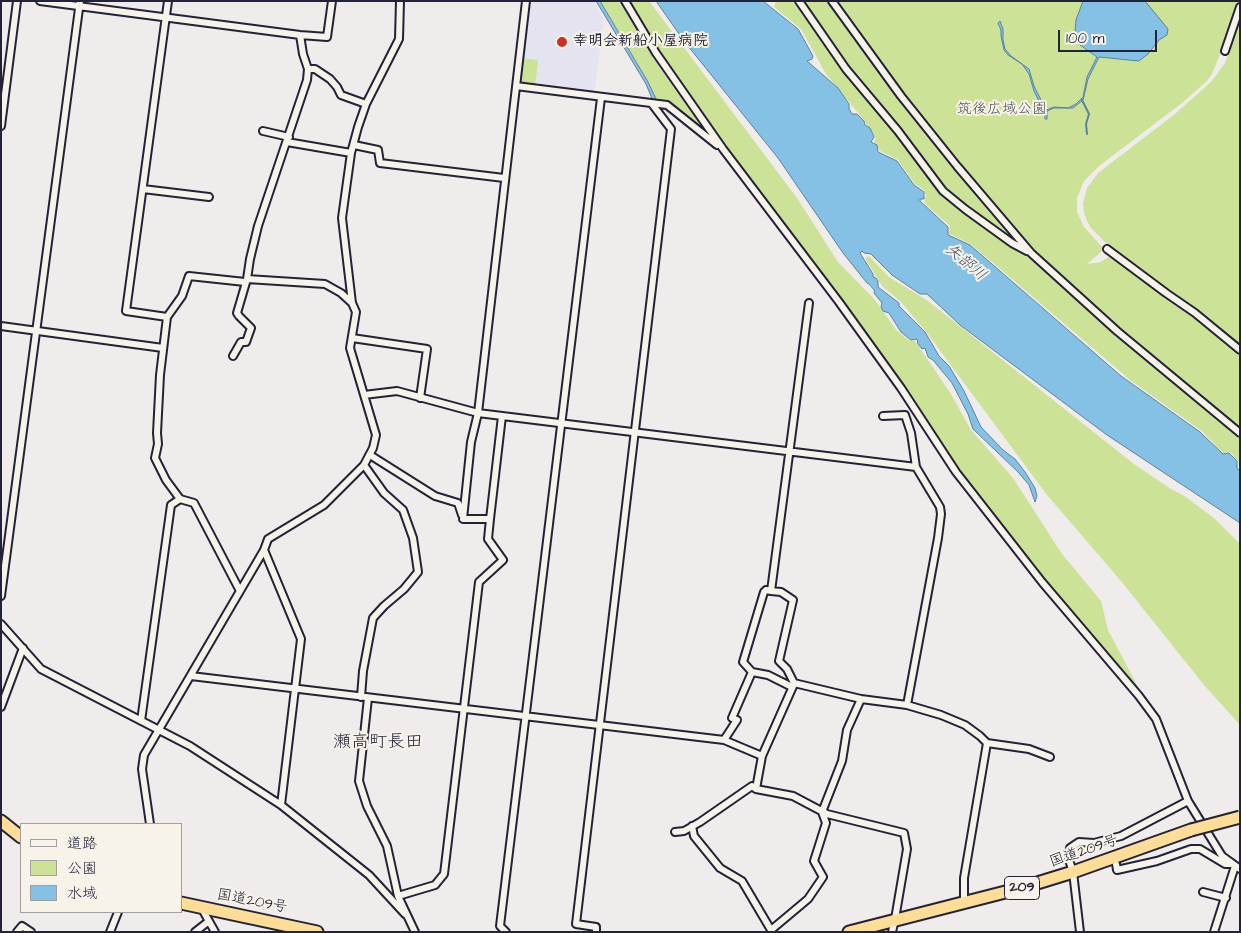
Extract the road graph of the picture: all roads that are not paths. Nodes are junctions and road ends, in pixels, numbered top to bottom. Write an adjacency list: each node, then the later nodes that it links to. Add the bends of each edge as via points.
1 (17, 1): 20 (street)
2 (40, 1): 10 (street)
3 (168, 1): 12 (street)
4 (332, 1): 13 (street, via 327,37)
5 (400, 1): 18 (street, via 399,39)
6 (526, 1): 16 (street)
7 (625, 1): 24 (street, via 656,53)
8 (800, 1): 30 (street, via 846,69 943,191 973,215)
9 (832, 1): 30 (street, via 934,138)
10 (80, 4): 12 (street); 36 (street)
11 (1240, 7): 14 (street)
12 (166, 18): 13 (street); 27 (street)
13 (300, 35): 15 (street)
14 (1224, 51)
15 (308, 69): 18 (street, via 315,69 330,79 341,95); 22 (street)
16 (516, 86): 17 (street); 26 (street)
17 (601, 98): 19 (street); 46 (street)
18 (366, 104): 23 (street)
19 (652, 104): 24 (street, via 667,105); 47 (street, via 671,128)
20 (1, 126)
21 (263, 131): 22 (street)
22 (288, 140): 25 (street); 31 (street, via 258,226)
23 (354, 145): 25 (street); 26 (street, via 378,150 380,163)
24 (723, 149): 81 (street, via 901,388 956,472 1156,719)
25 (351, 153): 32 (street, via 342,218)
26 (504, 178): 43 (street)
27 (143, 189): 28 (street); 34 (street, via 126,311)
28 (209, 197)
29 (1107, 249): 39 (street)
30 (1032, 253): 48 (street, via 1110,325)
31 (246, 281): 32 (street, via 325,284); 34 (street, via 189,276 182,296); 40 (street, via 237,313 251,328 246,342 241,342)
32 (352, 303): 37 (street, via 356,312)
33 (809, 303): 49 (street)
34 (168, 317): 38 (street)
35 (1, 326): 36 (street)
36 (36, 331): 38 (street); 59 (street)
37 (352, 338): 41 (street, via 350,348); 42 (street, via 427,349)
38 (163, 348): 53 (street, via 155,458)
39 (1240, 350)
40 (233, 356)
41 (364, 395): 42 (street, via 398,391); 50 (street, via 376,435)
42 (420, 398): 43 (street)
43 (478, 413): 44 (street); 54 (street, via 471,442)
44 (502, 416): 46 (street); 55 (street)
45 (883, 416): 52 (street, via 905,414 912,433)
46 (561, 424): 47 (street); 72 (street)
47 (634, 432): 49 (street); 74 (street)
48 (1240, 433)
49 (789, 450): 52 (street); 58 (street)
50 (370, 455): 51 (street); 54 (street, via 435,496 458,503)
51 (364, 465): 56 (street, via 324,504 268,539); 66 (street, via 384,493 403,510 413,538 418,572 373,618)
52 (916, 467): 69 (street, via 941,514)
53 (180, 499): 57 (street, via 194,503); 73 (street, via 171,505)
54 (463, 519): 55 (street)
55 (490, 519): 71 (street, via 488,539 503,560 479,582)
56 (264, 550): 57 (street); 65 (street, via 301,640)
57 (240, 591): 63 (street)
58 (771, 591): 62 (street, via 764,592 743,662); 64 (street, via 781,592 793,600 779,662 787,669)
59 (1, 596)
60 (1, 624): 61 (street)
61 (23, 648): 70 (street); 73 (street, via 41,669)
62 (752, 672): 64 (street); 76 (street, via 732,718 737,720)
63 (191, 676): 65 (street); 75 (street)
64 (793, 685): 68 (street); 78 (street)
65 (294, 688): 66 (street); 82 (street)
66 (361, 697): 67 (street)
67 (368, 698): 71 (street); 94 (street, via 359,781 367,806 387,846)
68 (862, 699): 69 (street); 83 (street, via 847,730 842,761)
69 (907, 705): 77 (street, via 957,721)
70 (1, 707)
71 (463, 709): 72 (street); 94 (street, via 444,874 436,885)
72 (526, 716): 74 (street); 111 (street, via 500,926)
73 (141, 721): 75 (street)
74 (599, 726): 76 (street); 112 (street, via 576,924 596,927)
75 (158, 730): 82 (street, via 204,754); 86 (street, via 143,762)
76 (724, 740): 78 (street)
77 (987, 744): 79 (street, via 1029,749); 96 (street, via 964,878)
78 (762, 756): 80 (street)
79 (1050, 757)
80 (756, 789): 83 (street, via 793,796); 87 (street, via 752,786)
81 (1188, 800): 91 (street, via 1222,856); 92 (street, via 1122,836 1074,845 1070,848 1069,860)
82 (281, 805): 100 (street, via 369,875)
83 (822, 812): 101 (street, via 904,833 907,849); 103 (street, via 826,823 814,861 823,877 808,899)
84 (1240, 816): 92 (highway, 国道209号 / 209, bridge)
85 (1, 821): 89 (highway)
86 (150, 823)
87 (692, 826): 88 (street); 103 (street, via 694,836 720,868 742,881)
88 (675, 832)
89 (20, 836)
90 (1116, 864): 91 (street, via 1118,870 1200,849 1225,864)
91 (1235, 866): 95 (street)
92 (1073, 872): 96 (highway, 国道209号 / 209); 115 (street)
93 (1203, 892): 95 (street)
94 (398, 896): 100 (street)
95 (1226, 898): 116 (street)
96 (964, 902): 101 (highway, 国道209号 / 209)
97 (182, 904): 98 (highway, 国道209号)
98 (200, 907): 102 (street); 109 (highway, 国道209号)
99 (118, 913): 106 (street)
100 (405, 914): 110 (street)
101 (895, 919): 113 (highway, 国道209号 / 209); 114 (street)
102 (209, 921): 107 (street); 108 (street)
103 (771, 931)
104 (17, 932): 105 (street, via 22,926)
105 (31, 932)
106 (110, 932)
107 (195, 932)
108 (215, 932)
109 (317, 932)
110 (415, 932)
111 (506, 932)
112 (596, 932)
113 (849, 932)
114 (892, 932)
115 (1080, 932)
116 (1214, 932)

